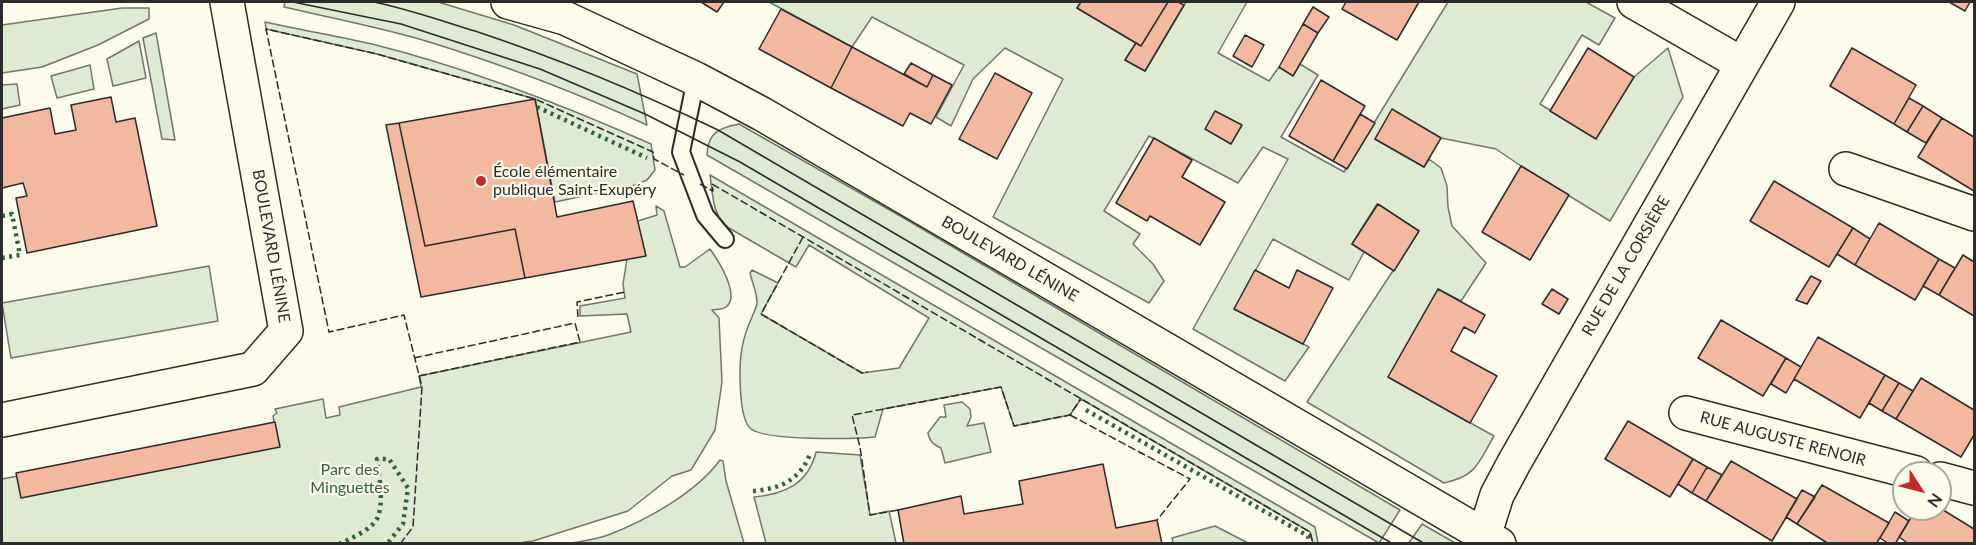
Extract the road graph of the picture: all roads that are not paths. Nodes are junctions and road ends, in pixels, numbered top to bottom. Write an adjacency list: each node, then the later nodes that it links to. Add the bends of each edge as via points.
1 (227, 2): 11 (street, BOULEVARD LÉNINE, via 286,331 253,369)
2 (508, 2): 6 (street, BOULEVARD LÉNINE, via 565,18)
3 (1634, 2): 5 (street)
4 (1778, 2): 5 (street, RUE DE LA CORSIÈRE)
5 (1742, 64): 15 (street, RUE DE LA CORSIÈRE, via 1514,463 1497,495)
6 (696, 79): 9 (lane, via 681,152 705,215); 15 (street, BOULEVARD LÉNINE, via 762,114)
7 (1846, 169): 8 (street)
8 (1974, 214)
9 (725, 240)
10 (1686, 413): 12 (street, RUE AUGUSTE RENOIR)
11 (2, 420)
12 (1892, 467)
13 (1952, 482): 14 (street)
14 (1974, 488)
15 (1488, 541)

